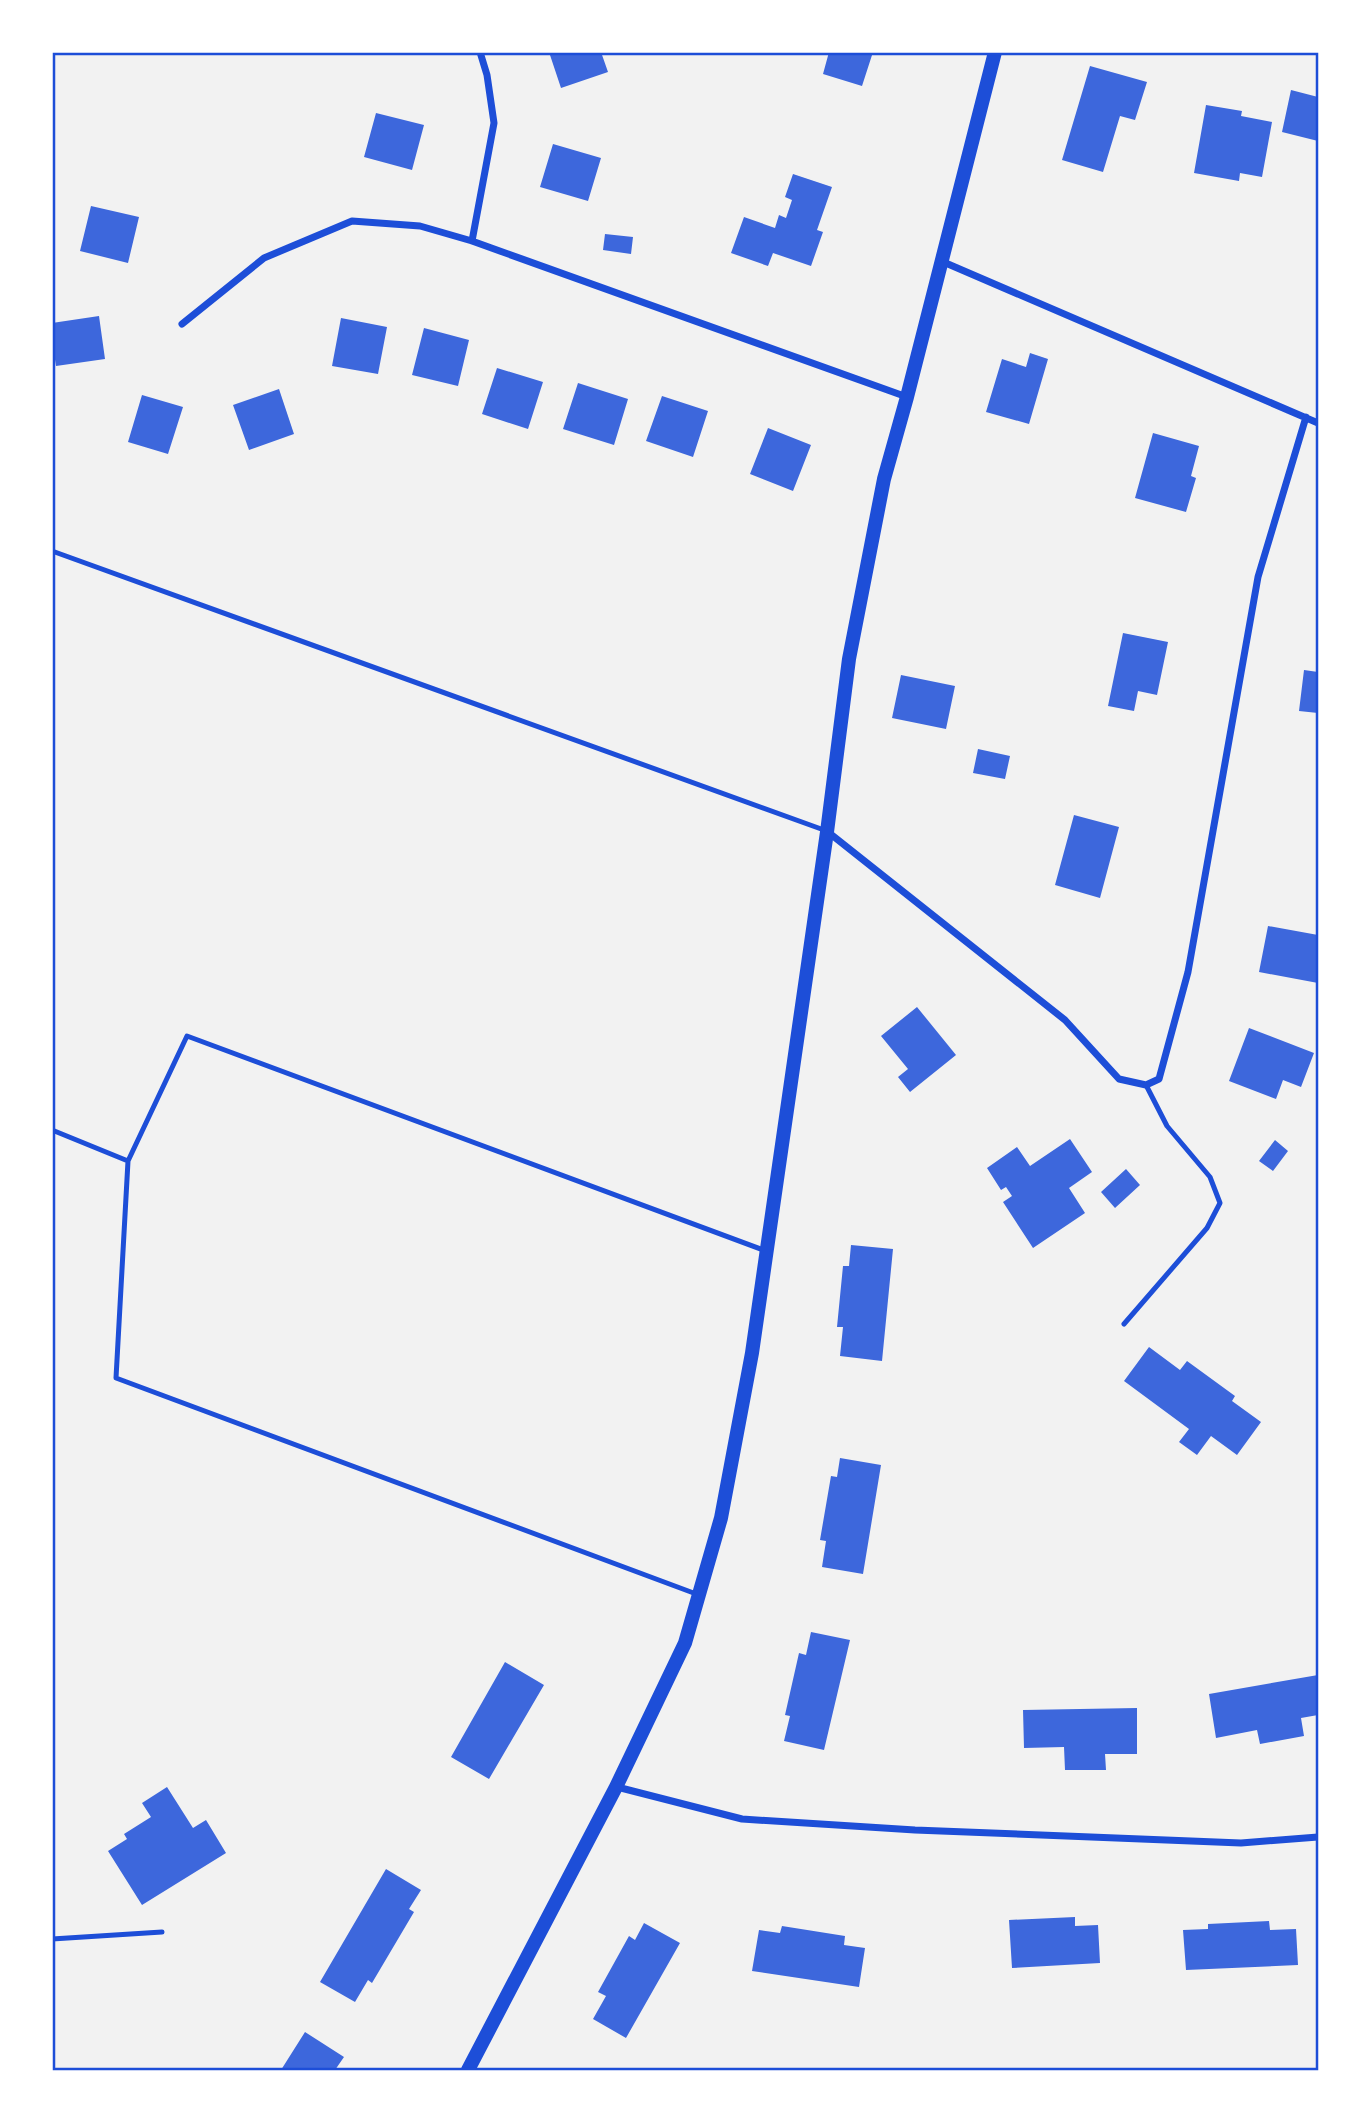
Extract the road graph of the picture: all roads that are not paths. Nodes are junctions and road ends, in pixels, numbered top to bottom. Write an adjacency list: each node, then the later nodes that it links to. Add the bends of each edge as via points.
1 (480, 52): 3 (street, via 494,122)
2 (995, 52): 4 (main road)
3 (472, 241): 5 (street, via 420,226 352,221 264,258); 6 (street)
4 (941, 261): 6 (main road); 7 (street)
5 (182, 324)
6 (907, 397): 10 (main road, via 884,479 849,659)
7 (1306, 417): 8 (street); 11 (street, via 1258,577 1188,972 1159,1079)
8 (1318, 423)
9 (52, 551): 10 (lane)
10 (827, 832): 11 (street, via 1065,1020 1119,1079); 14 (main road)
11 (1146, 1085): 15 (lane, via 1167,1126 1210,1177 1220,1203 1207,1228)
12 (52, 1130): 13 (lane)
13 (128, 1161): 14 (lane, via 187,1036); 16 (lane, via 116,1378)
14 (766, 1251): 16 (main road, via 721,1518)
15 (1124, 1324)
16 (699, 1595): 17 (main road, via 685,1643)
17 (616, 1787): 18 (street, via 755,1819 1241,1843); 21 (main road)
18 (1318, 1837)
19 (162, 1932): 20 (lane)
20 (52, 1939)
21 (468, 2070)

